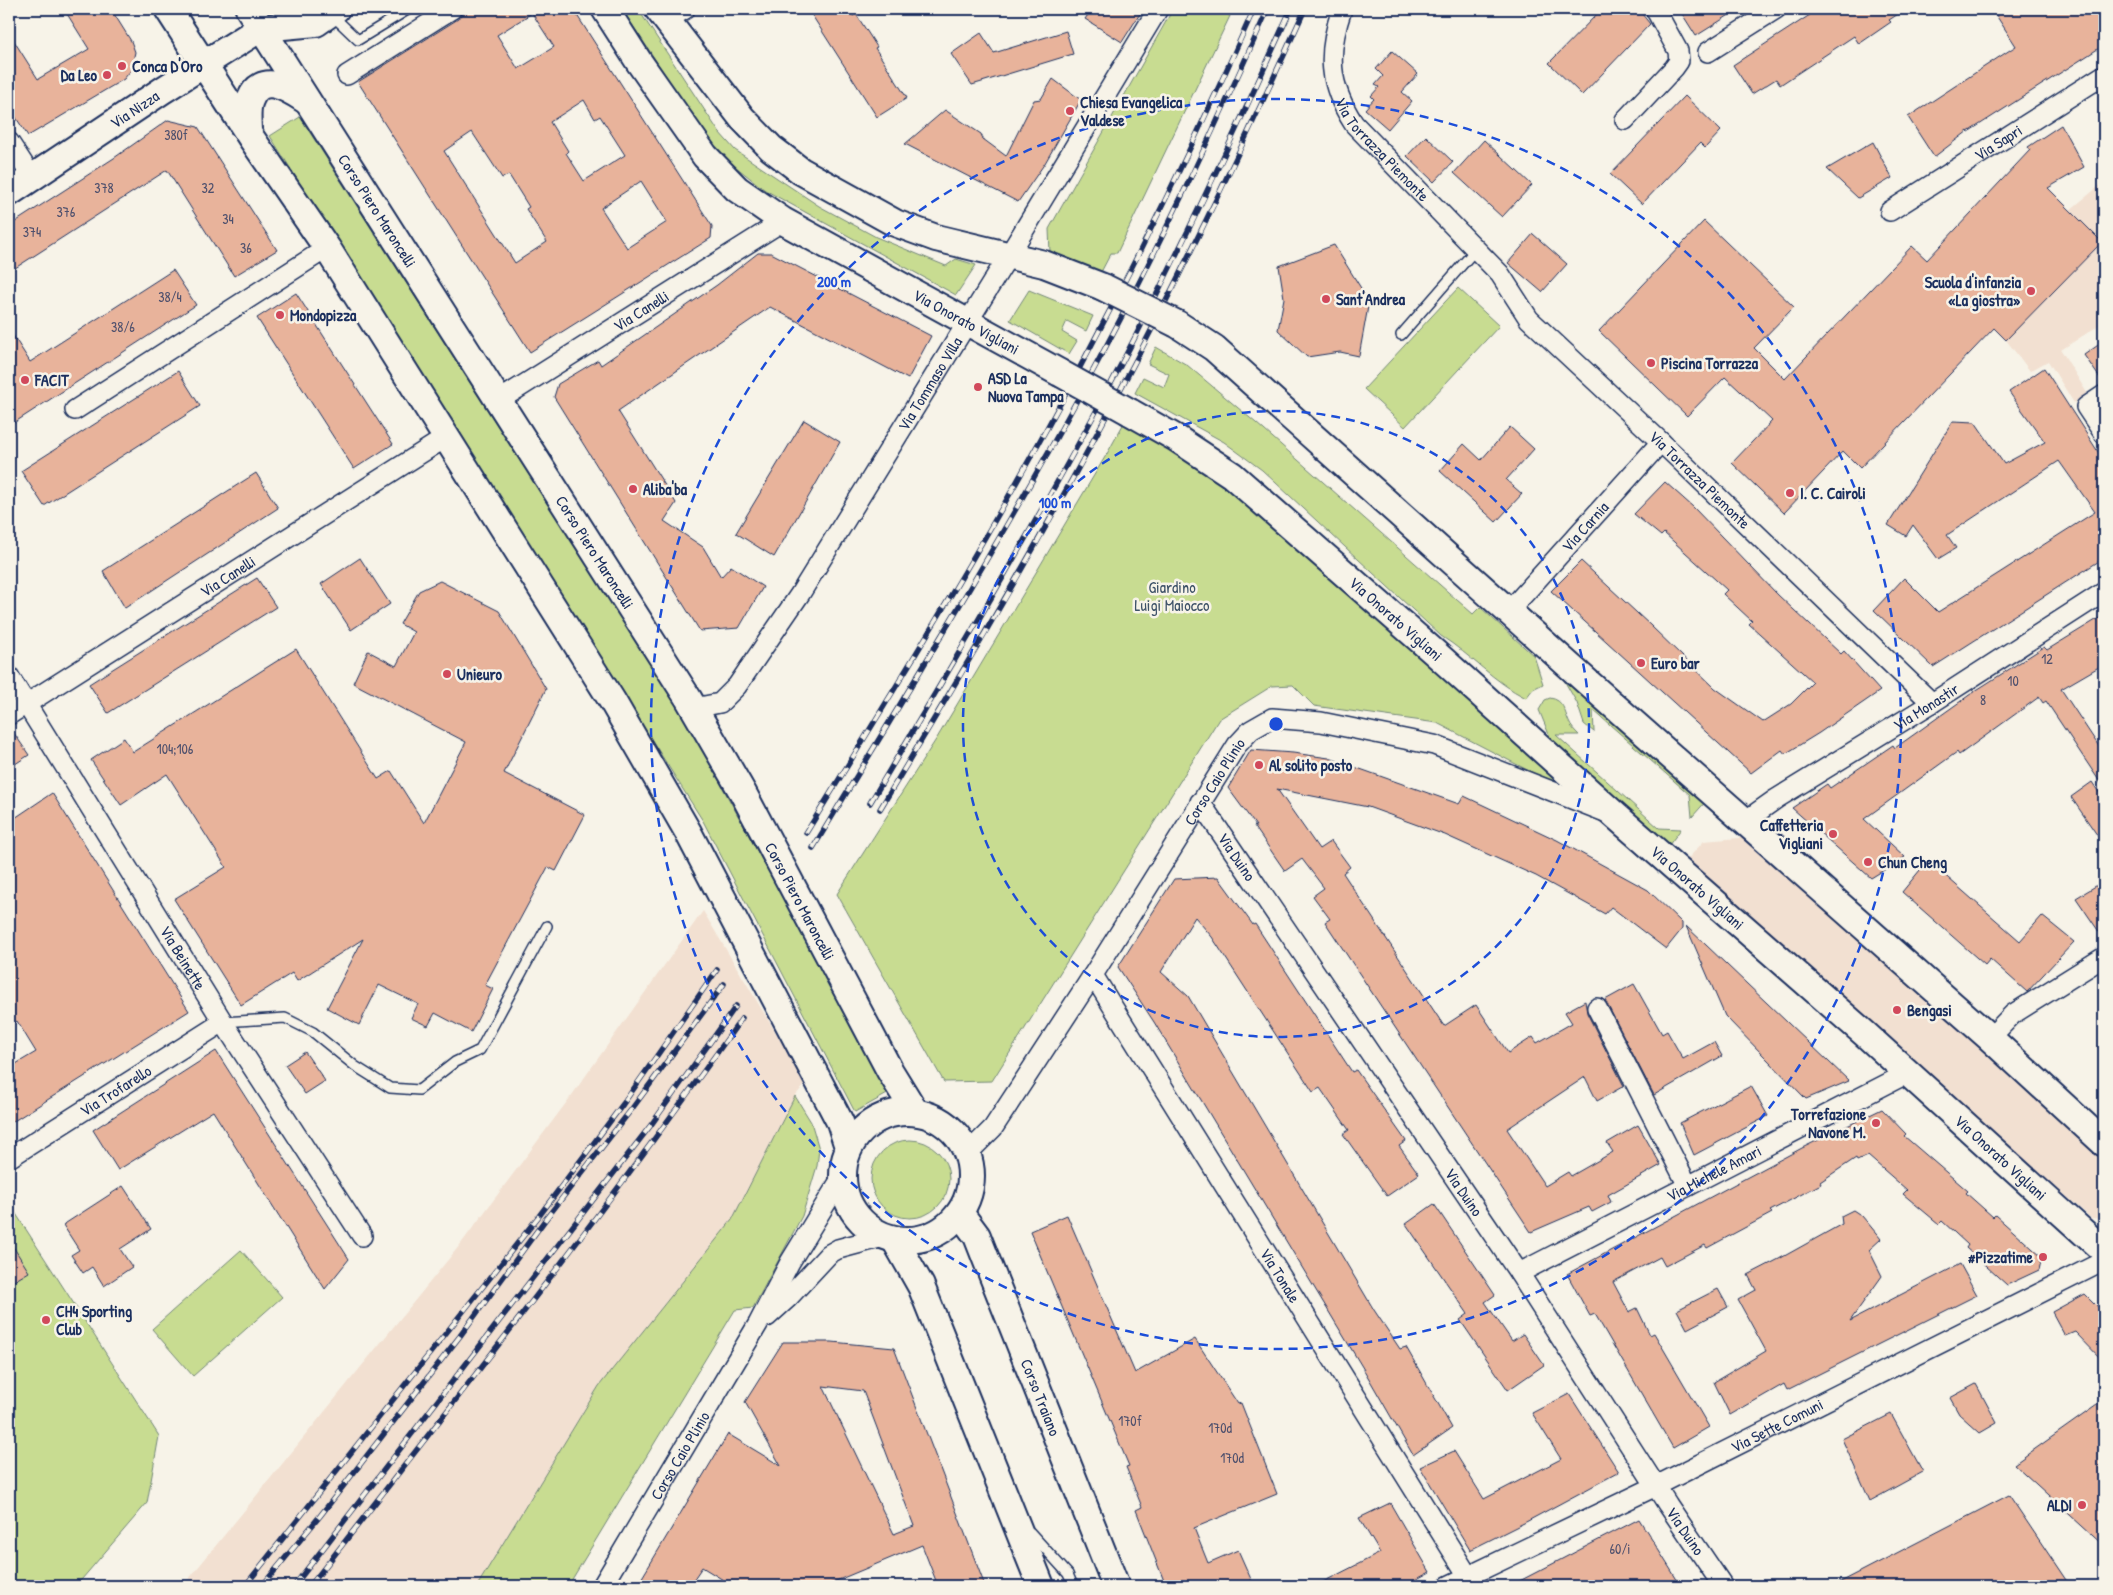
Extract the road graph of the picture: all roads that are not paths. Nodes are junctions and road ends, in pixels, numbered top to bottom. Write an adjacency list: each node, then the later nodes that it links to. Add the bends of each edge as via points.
1 (168, 9): 13 (main road)
2 (408, 9): 9 (lane, Via Nizza, via 358,40)
3 (452, 9): 14 (street)
4 (605, 9): 23 (main road, Via Onorato Vigliani, via 705,156 737,189)
5 (1158, 9): 26 (street, Via Tommaso Villa)
6 (1342, 9): 25 (street, Via Torrazza Piemonte, via 1335,28 1332,69 1342,105 1354,124)
7 (1655, 9): 17 (street, via 1678,51 1679,61)
8 (1776, 9): 12 (street)
9 (333, 11): 11 (main road, Via Nizza, via 316,23)
10 (669, 13): 26 (main road, via 742,118 771,148 802,171 896,222 936,238)
11 (261, 15): 13 (main road, Via Nizza); 16 (main road, Corso Piero Maroncelli)
12 (1708, 52)
13 (204, 64): 18 (main road); 20 (main road, Via Nizza)
14 (347, 75)
15 (2104, 75): 22 (street, Via Sapri)
16 (309, 103): 18 (main road, via 287,87 272,83 262,86 249,101); 30 (main road, Corso Piero Maroncelli)
17 (1625, 120)
18 (248, 132): 24 (main road)
19 (9, 142): 20 (street)
20 (32, 177): 21 (main road, Via Nizza)
21 (9, 192)
22 (1890, 211)
23 (783, 222): 27 (main road, Via Onorato Vigliani); 30 (street, Via Canelli)
24 (327, 248): 31 (street); 33 (main road)
25 (1476, 249): 28 (lane); 34 (street, Via Torrazza Piemonte, via 1500,274 1529,319)
26 (1010, 255): 27 (street, Via Tommaso Villa); 36 (main road, bridge, via 1103,286 1177,324 1214,348)
27 (968, 322): 40 (street, Via Tommaso Villa, via 800,594 737,686 720,703); 43 (main road, Via Onorato Vigliani, bridge, via 1176,438 1232,475)
28 (1402, 335)
29 (2104, 395): 32 (street, via 2086,407)
30 (498, 401): 40 (main road, Corso Piero Maroncelli)
31 (75, 410)
32 (2104, 434)
33 (445, 438): 39 (street, Via Canelli); 54 (main road, via 613,702 688,832 840,1122)
34 (1661, 442): 36 (street, Via Carnia); 38 (street, Via Torrazza Piemonte)
35 (2104, 592): 38 (street, Via Monastir)
36 (1508, 612): 44 (main road)
37 (9, 676): 39 (street, Via Beinette)
38 (1932, 703): 44 (street, Via Monastir)
39 (27, 704): 41 (street, Via Canelli); 49 (street, Via Beinette)
40 (694, 708): 52 (main road, Corso Piero Maroncelli, via 744,793 890,1071)
41 (9, 715)
42 (1200, 802): 43 (street, Corso Caio Plinio, via 1237,745 1251,730 1272,718 1321,722 1434,745); 47 (street, Corso Caio Plinio); 64 (street, Via Duino)
43 (1616, 816): 51 (main road, Via Onorato Vigliani)
44 (1745, 821): 50 (main road)
45 (547, 926): 49 (lane, via 480,1050 455,1062 419,1090 390,1088 355,1066 314,1032 285,1018)
46 (2104, 957): 50 (street, via 2013,1014)
47 (1093, 975): 55 (street, Corso Caio Plinio, via 994,1128); 68 (street, Via Tonale)
48 (1597, 1008): 58 (street)
49 (223, 1022): 56 (street, Via Trofarello); 60 (street, Via Beinette)
50 (1990, 1038): 53 (main road)
51 (1908, 1073): 58 (street, Via Michele Amari); 62 (main road, Via Onorato Vigliani)
52 (914, 1110): 54 (main road, via 884,1115 871,1122); 55 (main road, via 929,1114 944,1124)
53 (2104, 1143)
54 (848, 1147): 57 (main road)
55 (967, 1154): 59 (main road, via 973,1169 973,1185)
56 (9, 1158)
57 (842, 1177): 61 (main road, via 850,1208 875,1233); 65 (street, Corso Caio Plinio, via 790,1262)
58 (1688, 1186): 64 (street, Via Michele Amari)
59 (960, 1212): 61 (main road, via 926,1237); 72 (main road, Corso Traiano, via 977,1236)
60 (362, 1236)
61 (889, 1239): 65 (street, Corso Caio Plinio, via 838,1249 829,1254 788,1298); 67 (main road, via 921,1286)
62 (2104, 1251)
63 (2104, 1261): 66 (street, Via Sette Comuni)
64 (1519, 1273): 66 (street, Via Duino)
65 (758, 1324): 69 (street, Corso Caio Plinio)
66 (1656, 1486): 68 (street, Via Sette Comuni); 74 (street, Via Duino)
67 (1012, 1514): 70 (main road); 71 (lane, via 1068,1574)
68 (1468, 1576): 73 (street, Via Sette Comuni)
69 (602, 1586)
70 (1041, 1586)
71 (1073, 1586)
72 (1116, 1586)
73 (1448, 1586)
74 (1723, 1586)

